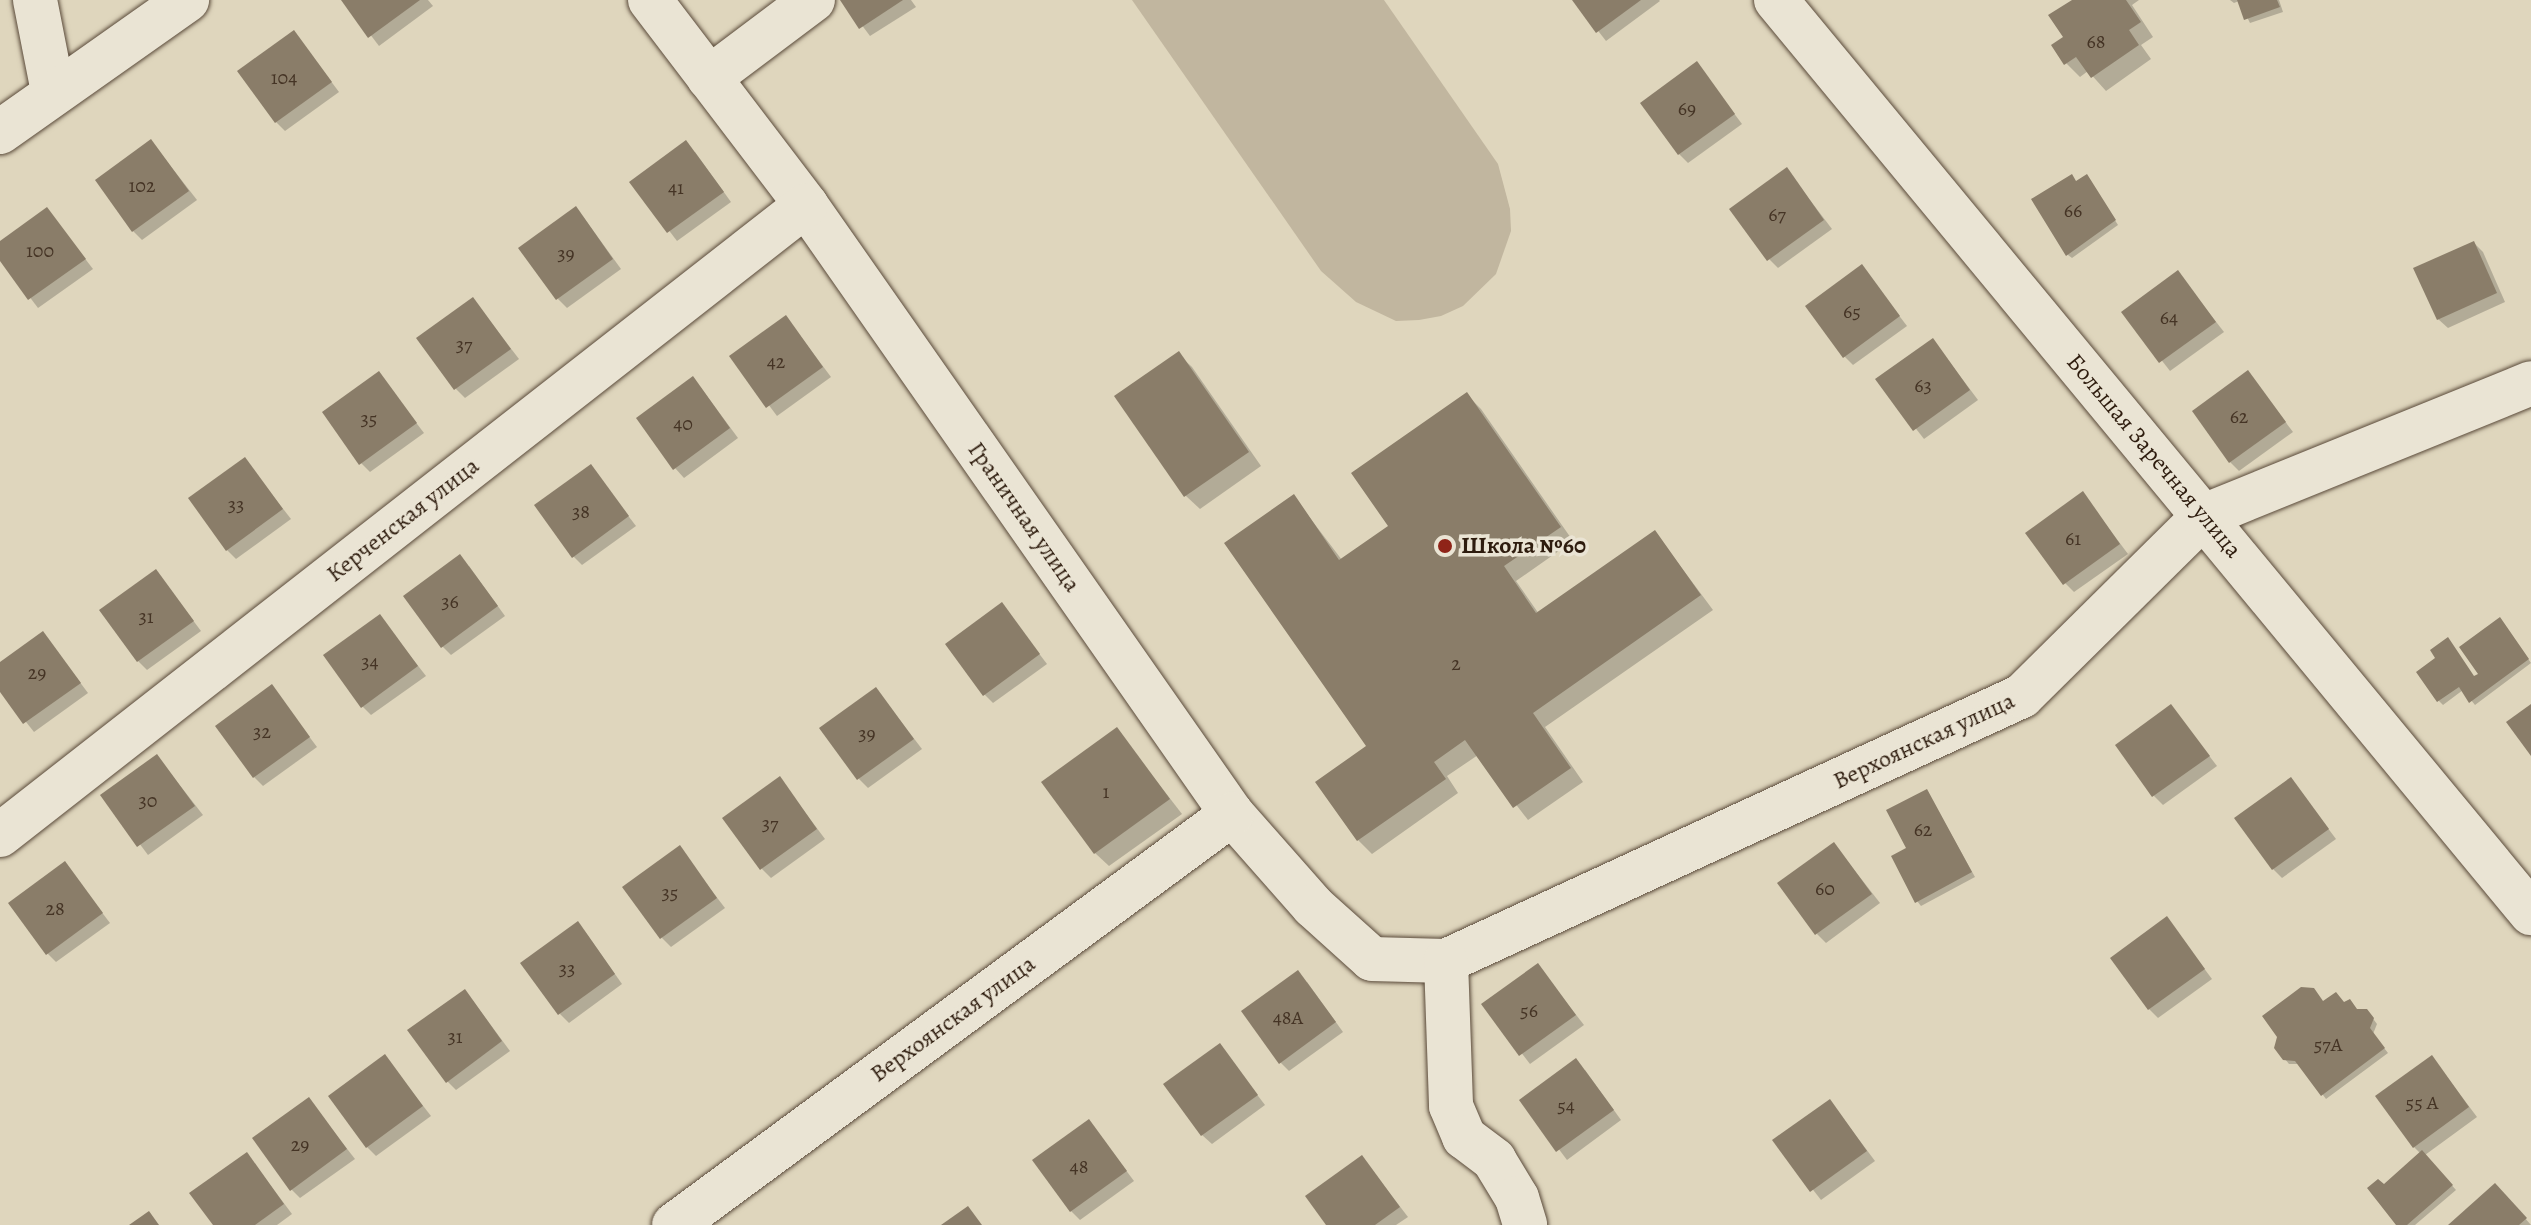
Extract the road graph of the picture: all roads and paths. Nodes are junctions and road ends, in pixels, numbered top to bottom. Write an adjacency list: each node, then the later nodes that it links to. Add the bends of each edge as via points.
1 (35, 0): 7 (street)
2 (187, 0): 7 (street)
3 (650, 0): 6 (street, Граничная улица)
4 (813, 0): 6 (street)
5 (1776, 0): 11 (street, Большая Заречная улица)
6 (709, 78): 9 (street, Граничная улица)
7 (53, 92): 8 (street)
8 (0, 132)
9 (806, 205): 12 (street, Граничная улица); 13 (street, Керченская улица)
10 (2531, 383): 11 (street, Верхоянская улица)
11 (2204, 516): 14 (street, Большая Заречная улица); 15 (street, Верхоянская улица, via 2022,696)
12 (1232, 814): 15 (street, Граничная улица, via 1313,906 1372,959); 16 (street, Верхоянская улица)
13 (0, 835)
14 (2531, 913)
15 (1446, 961): 17 (street, via 1451,1106 1464,1137 1494,1160 1517,1198)
16 (674, 1225)
17 (1525, 1225)

